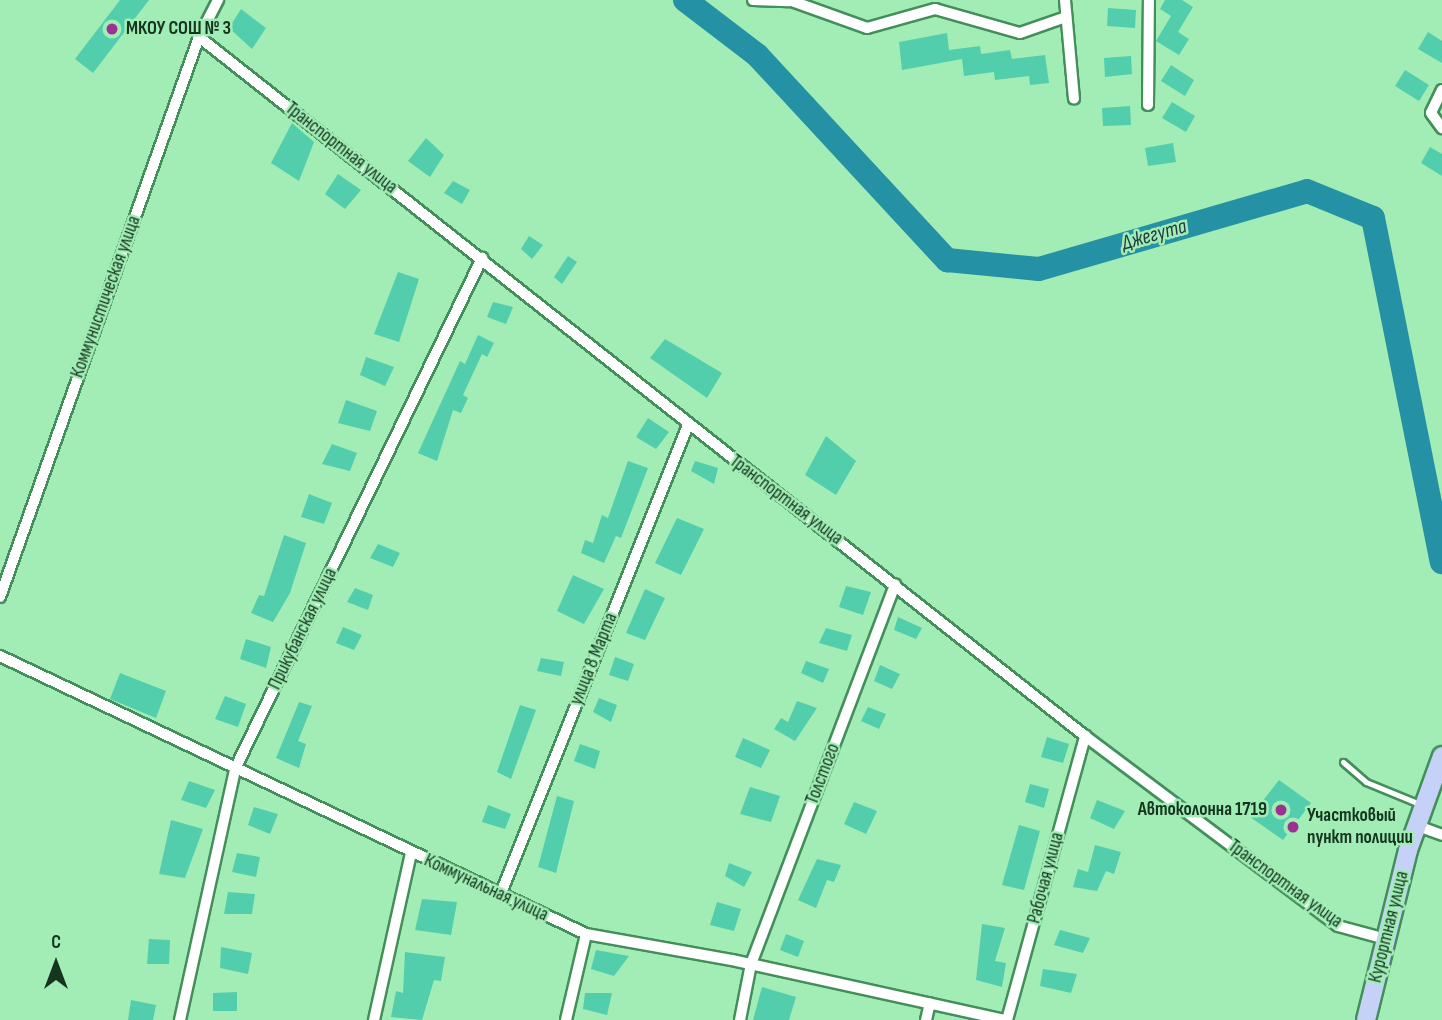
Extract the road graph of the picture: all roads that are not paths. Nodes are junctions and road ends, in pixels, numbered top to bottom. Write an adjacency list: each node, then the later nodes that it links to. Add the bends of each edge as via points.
1 (218, 0): 7 (street, Коммунистическая улица)
2 (753, 0): 5 (street)
3 (1065, 0): 6 (street)
4 (1149, 0): 10 (street)
5 (789, 1): 6 (street, via 867,28 935,9 1020,33)
6 (1066, 17): 9 (street)
7 (199, 37): 12 (street, Транспортная улица); 15 (street, Коммунистическая улица)
8 (1442, 90): 11 (street, via 1431,115)
9 (1074, 99)
10 (1148, 106)
11 (1442, 128)
12 (482, 258): 13 (street, Транспортная улица); 20 (street, Прикубанская улица)
13 (688, 425): 14 (street, Транспортная улица); 25 (street, улица 8 Марта)
14 (895, 584): 17 (street, Транспортная улица); 28 (street, Толстого)
15 (0, 597)
16 (0, 656): 20 (street, Коммунальная улица)
17 (1085, 736): 27 (street, Транспортная улица, via 1338,926); 35 (street, Рабочая улица)
18 (1442, 757): 21 (main road, Курортная улица)
19 (1343, 762): 21 (lane, via 1366,782)
20 (235, 769): 24 (street, Коммунальная улица); 30 (street, Прикубанская улица)
21 (1422, 805): 22 (main road, Курортная улица)
22 (1415, 825): 23 (street); 27 (main road, Курортная улица)
23 (1442, 835)
24 (411, 853): 25 (street, Коммунальная улица); 31 (street)
25 (501, 893): 26 (street, Коммунальная улица)
26 (586, 934): 28 (street, Коммунальная улица); 32 (street)
27 (1386, 939): 36 (main road, Курортная улица)
28 (751, 964): 29 (street, Коммунальная улица); 33 (street, Толстого)
29 (930, 1003): 34 (street); 35 (street, Коммунальная улица)
30 (180, 1020)
31 (374, 1020)
32 (566, 1020)
33 (740, 1020)
34 (926, 1020)
35 (1006, 1020)
36 (1367, 1020)

